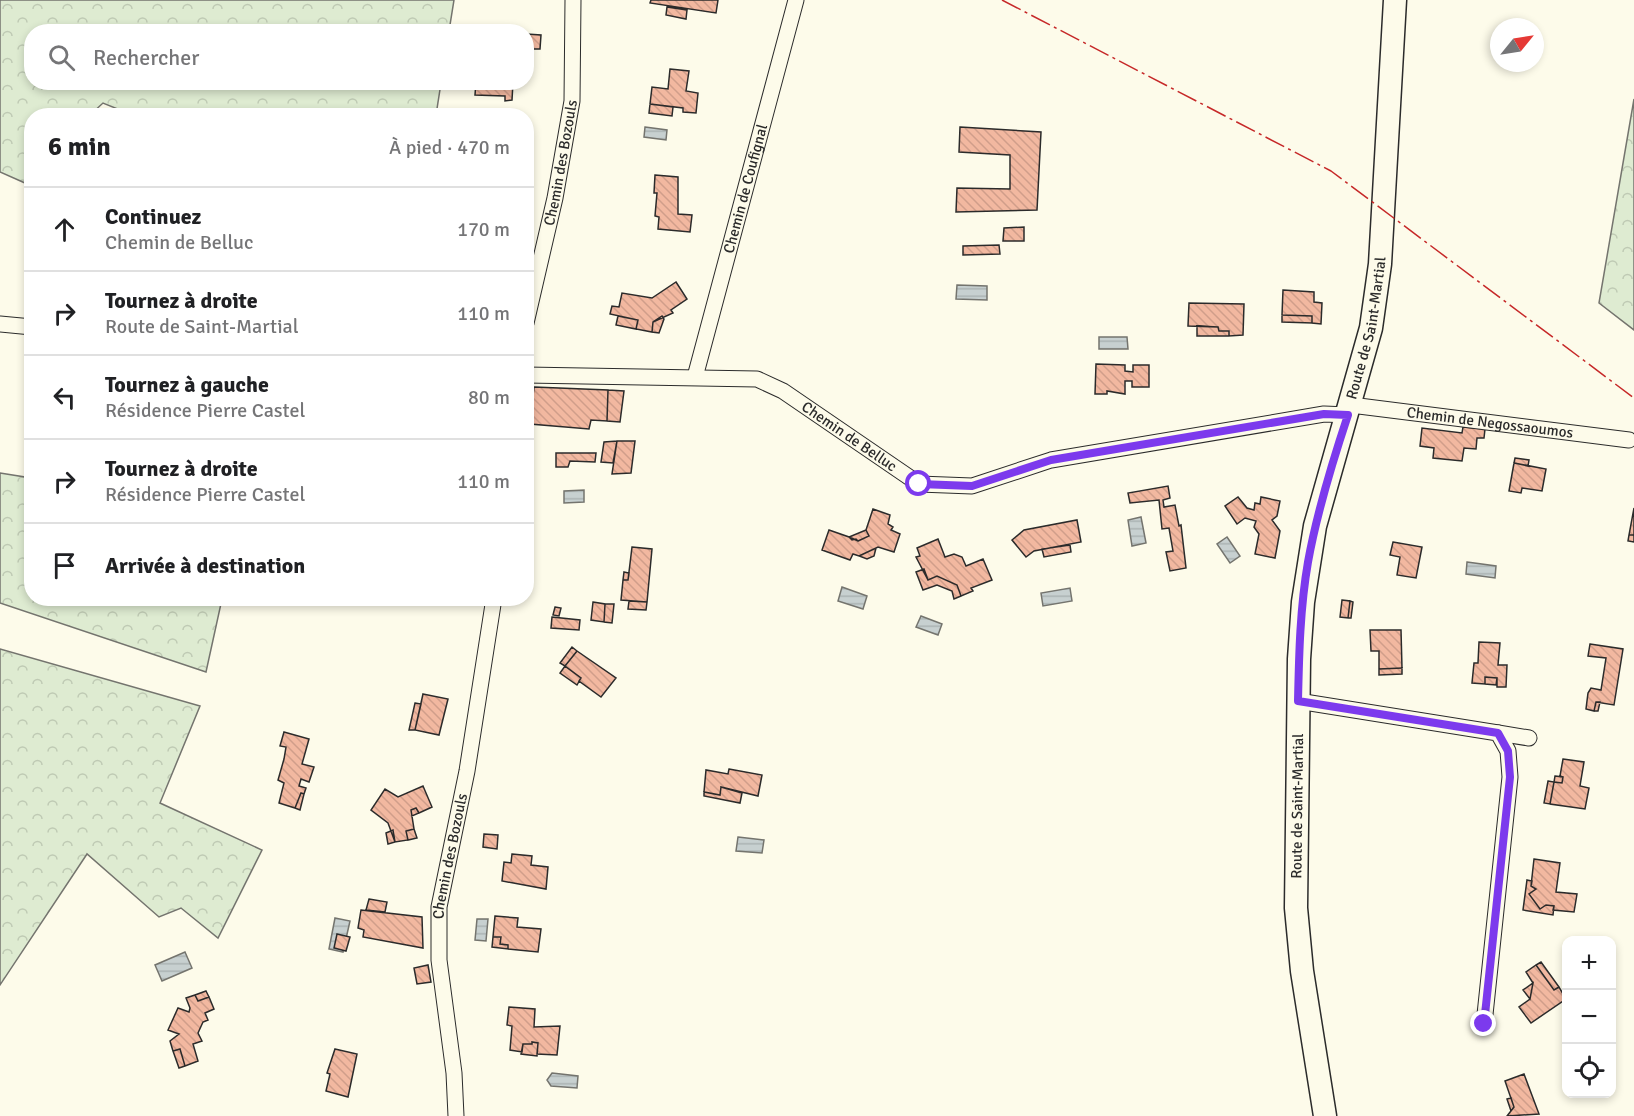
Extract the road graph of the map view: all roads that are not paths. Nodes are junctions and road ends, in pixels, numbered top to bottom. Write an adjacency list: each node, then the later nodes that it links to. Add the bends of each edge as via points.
1 (573, 0): 4 (street, Chemin des Bozouls, via 572,101)
2 (796, 0): 8 (street, Chemin de Coufignal)
3 (1395, 0): 9 (main road, Route de Saint-Martial, via 1380,264 1371,328)
4 (534, 289)
5 (0, 324): 6 (street)
6 (24, 326)
7 (534, 375): 8 (street, Chemin de Belluc)
8 (694, 377): 9 (street, Chemin de Belluc, via 757,378 783,391 919,484 972,486 1051,460)
9 (1349, 410): 10 (street, Chemin de Negossaoumos); 12 (main road, Route de Saint-Martial, via 1326,483 1308,563)
10 (1629, 440)
11 (493, 606): 16 (street, Chemin des Bozouls, via 467,771 439,907 439,960)
12 (1298, 701): 13 (street); 17 (main road, Route de Saint-Martial, via 1296,908)
13 (1498, 733): 14 (street); 15 (street, via 1508,751 1510,777)
14 (1529, 738)
15 (1484, 1024)
16 (456, 1116)
17 (1325, 1116)

